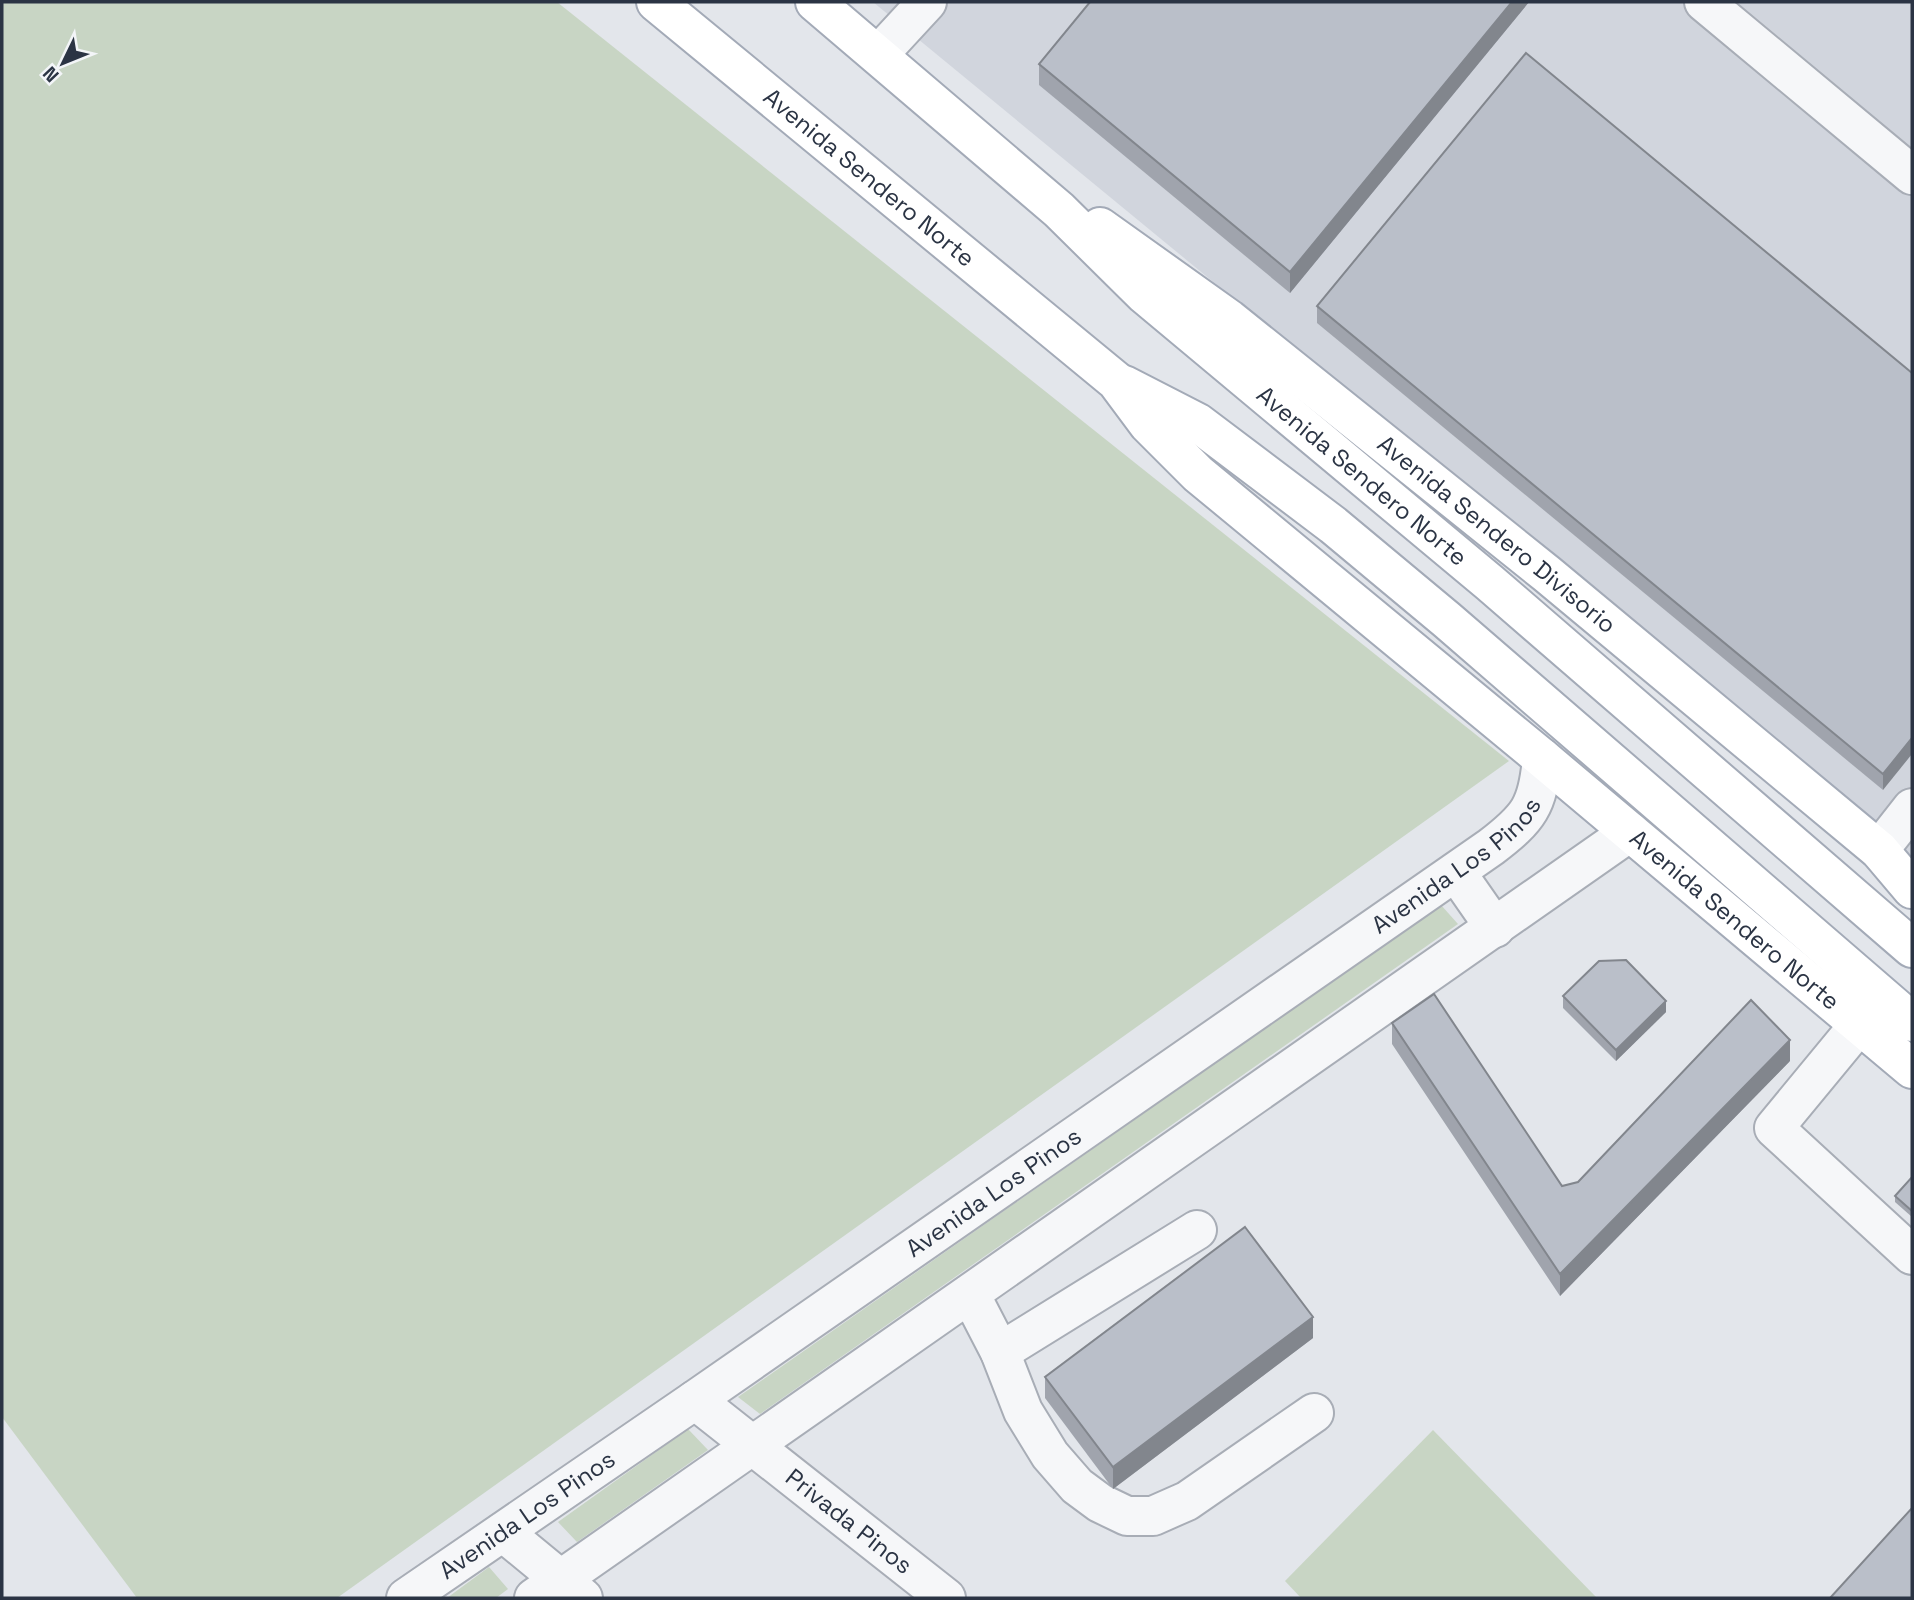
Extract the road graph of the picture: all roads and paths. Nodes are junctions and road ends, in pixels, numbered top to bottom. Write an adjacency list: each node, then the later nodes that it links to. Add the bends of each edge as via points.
1 (656, 2): 8 (main road, Avenida Sendero Norte)
2 (815, 2): 5 (main road, Avenida Sendero Norte)
3 (927, 2): 5 (street)
4 (1704, 2): 6 (street)
5 (878, 54): 7 (main road, Avenida Sendero Norte)
6 (1912, 175)
7 (1059, 210): 12 (main road, Avenida Sendero Divisorio, via 1099,226 1229,319 1547,573); 16 (main road, Avenida Sendero Norte, via 1145,295 1490,583)
8 (1116, 381): 9 (main road, Avenida Sendero Norte, via 1148,424 1198,474); 17 (main road, Avenida Sendero Norte, via 1198,424 1333,525)
9 (1542, 758): 11 (main road, Avenida Sendero Norte); 13 (street, Avenida Los Pinos, via 1539,790 1524,818)
10 (1912, 808): 12 (street)
11 (1630, 832): 15 (street); 18 (main road, Avenida Sendero Norte)
12 (1879, 850): 14 (main road, Avenida Sendero Divisorio)
13 (1456, 872): 15 (street); 24 (street, Avenida Los Pinos)
14 (1912, 889)
15 (1495, 928): 22 (street)
16 (1912, 948)
17 (1912, 1023)
18 (1859, 1025): 19 (main road, Avenida Sendero Norte); 21 (street, via 1774,1128)
19 (1912, 1069)
20 (1197, 1230): 23 (street)
21 (1912, 1255)
22 (970, 1294): 23 (street); 26 (street)
23 (1000, 1352): 25 (street, via 1023,1411 1050,1455 1077,1486 1127,1516 1153,1516 1186,1501)
24 (695, 1400): 26 (street, Privada Pinos); 27 (street, Avenida Los Pinos)
25 (1314, 1413)
26 (752, 1446): 28 (street); 30 (street, Privada Pinos)
27 (503, 1532): 28 (street); 29 (street, Avenida Los Pinos)
28 (559, 1592)
29 (406, 1598)
30 (946, 1598)

